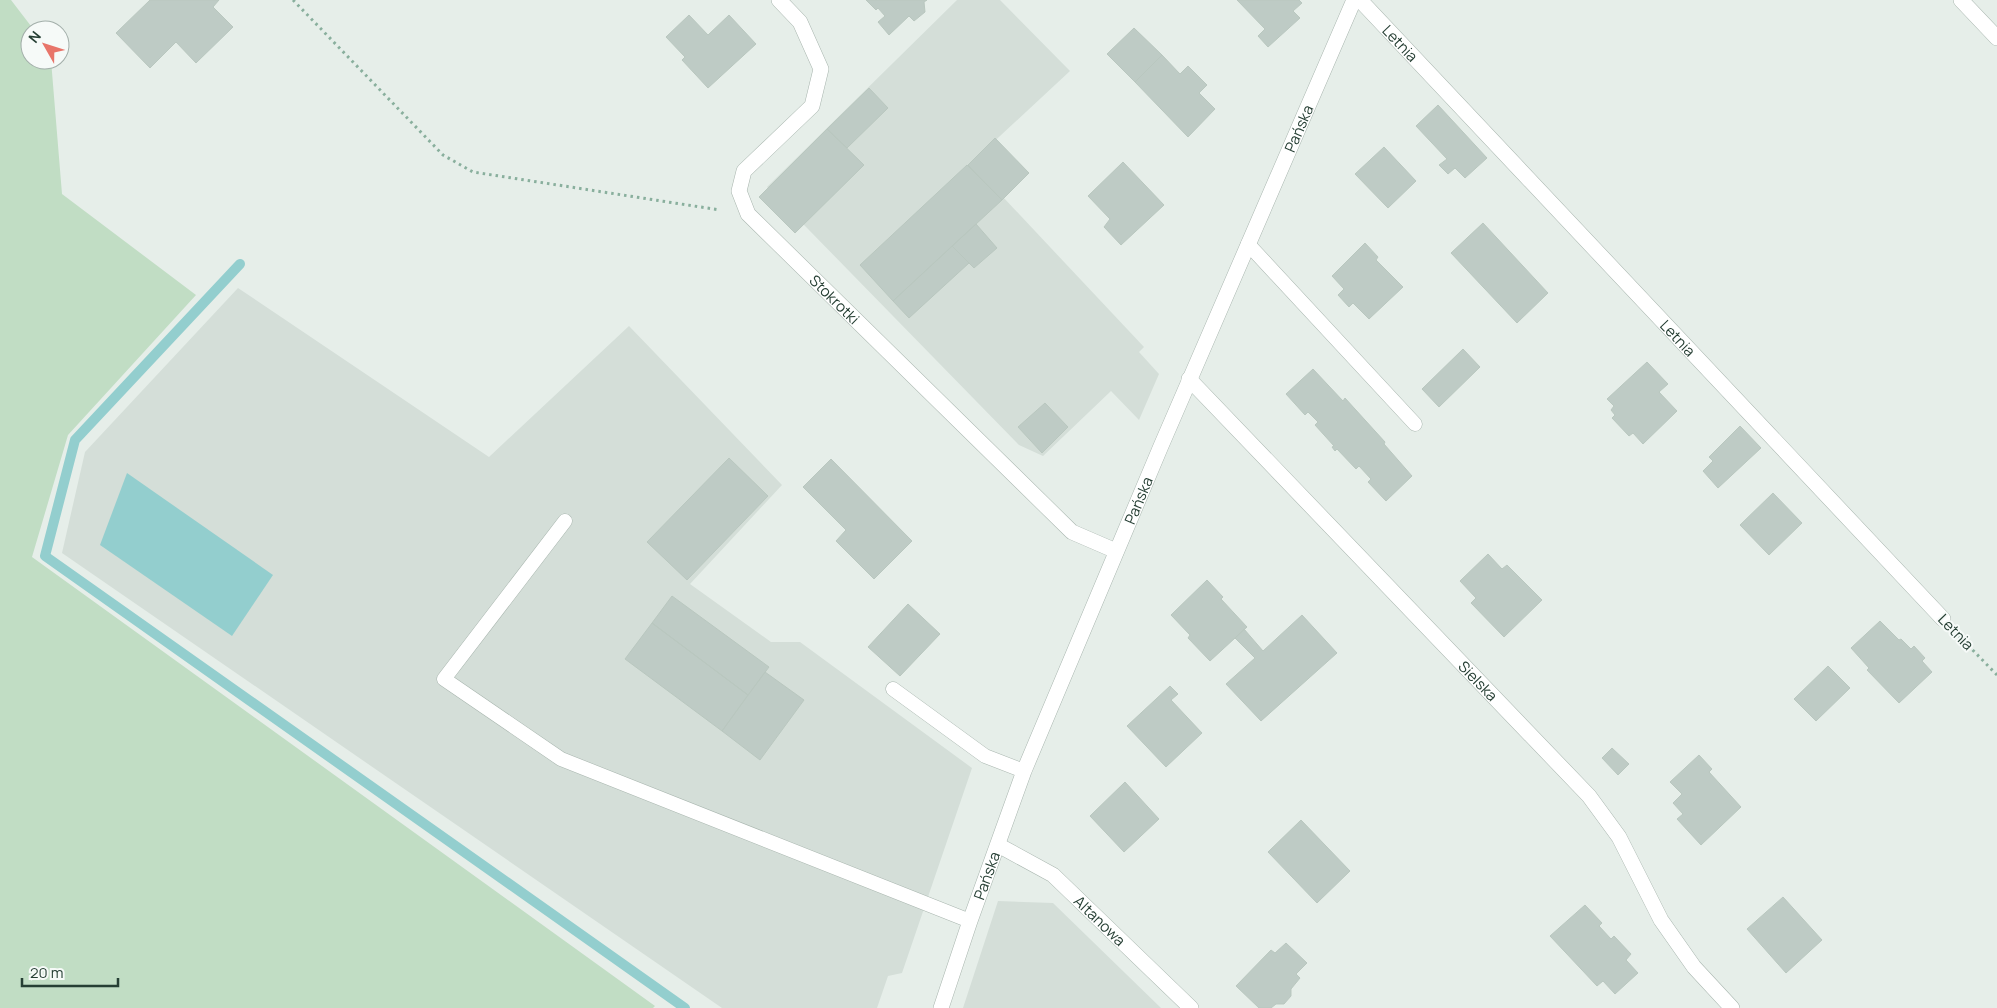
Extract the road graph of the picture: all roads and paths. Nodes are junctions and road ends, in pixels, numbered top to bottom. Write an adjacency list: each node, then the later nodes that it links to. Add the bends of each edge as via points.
1 (294, 0): 7 (path, via 443,155 473,172)
2 (779, 0): 7 (street, Stokrotki, via 800,22 821,68 812,106 744,171 740,191)
3 (1354, 0): 8 (street, Pańska)
4 (1360, 0): 13 (street, Letnia)
5 (1961, 0): 6 (street)
6 (1997, 38)
7 (748, 214): 12 (street, Stokrotki, via 1072,532)
8 (1248, 244): 9 (street, Pańska); 10 (lane)
9 (1189, 379): 12 (street, Pańska); 21 (street, Sielska, via 1589,796 1619,838 1661,920 1694,967)
10 (1415, 424)
11 (565, 521): 18 (lane, via 444,679 561,759)
12 (1116, 551): 16 (street, Pańska)
13 (1943, 619): 14 (path, Letnia)
14 (1997, 675)
15 (893, 689): 16 (lane, via 984,756)
16 (1024, 771): 17 (street, Pańska)
17 (998, 845): 18 (street, Pańska); 20 (street, Altanowa, via 1054,875)
18 (970, 921): 19 (street, Pańska)
19 (941, 1008)
20 (1191, 1008)
21 (1732, 1008)

